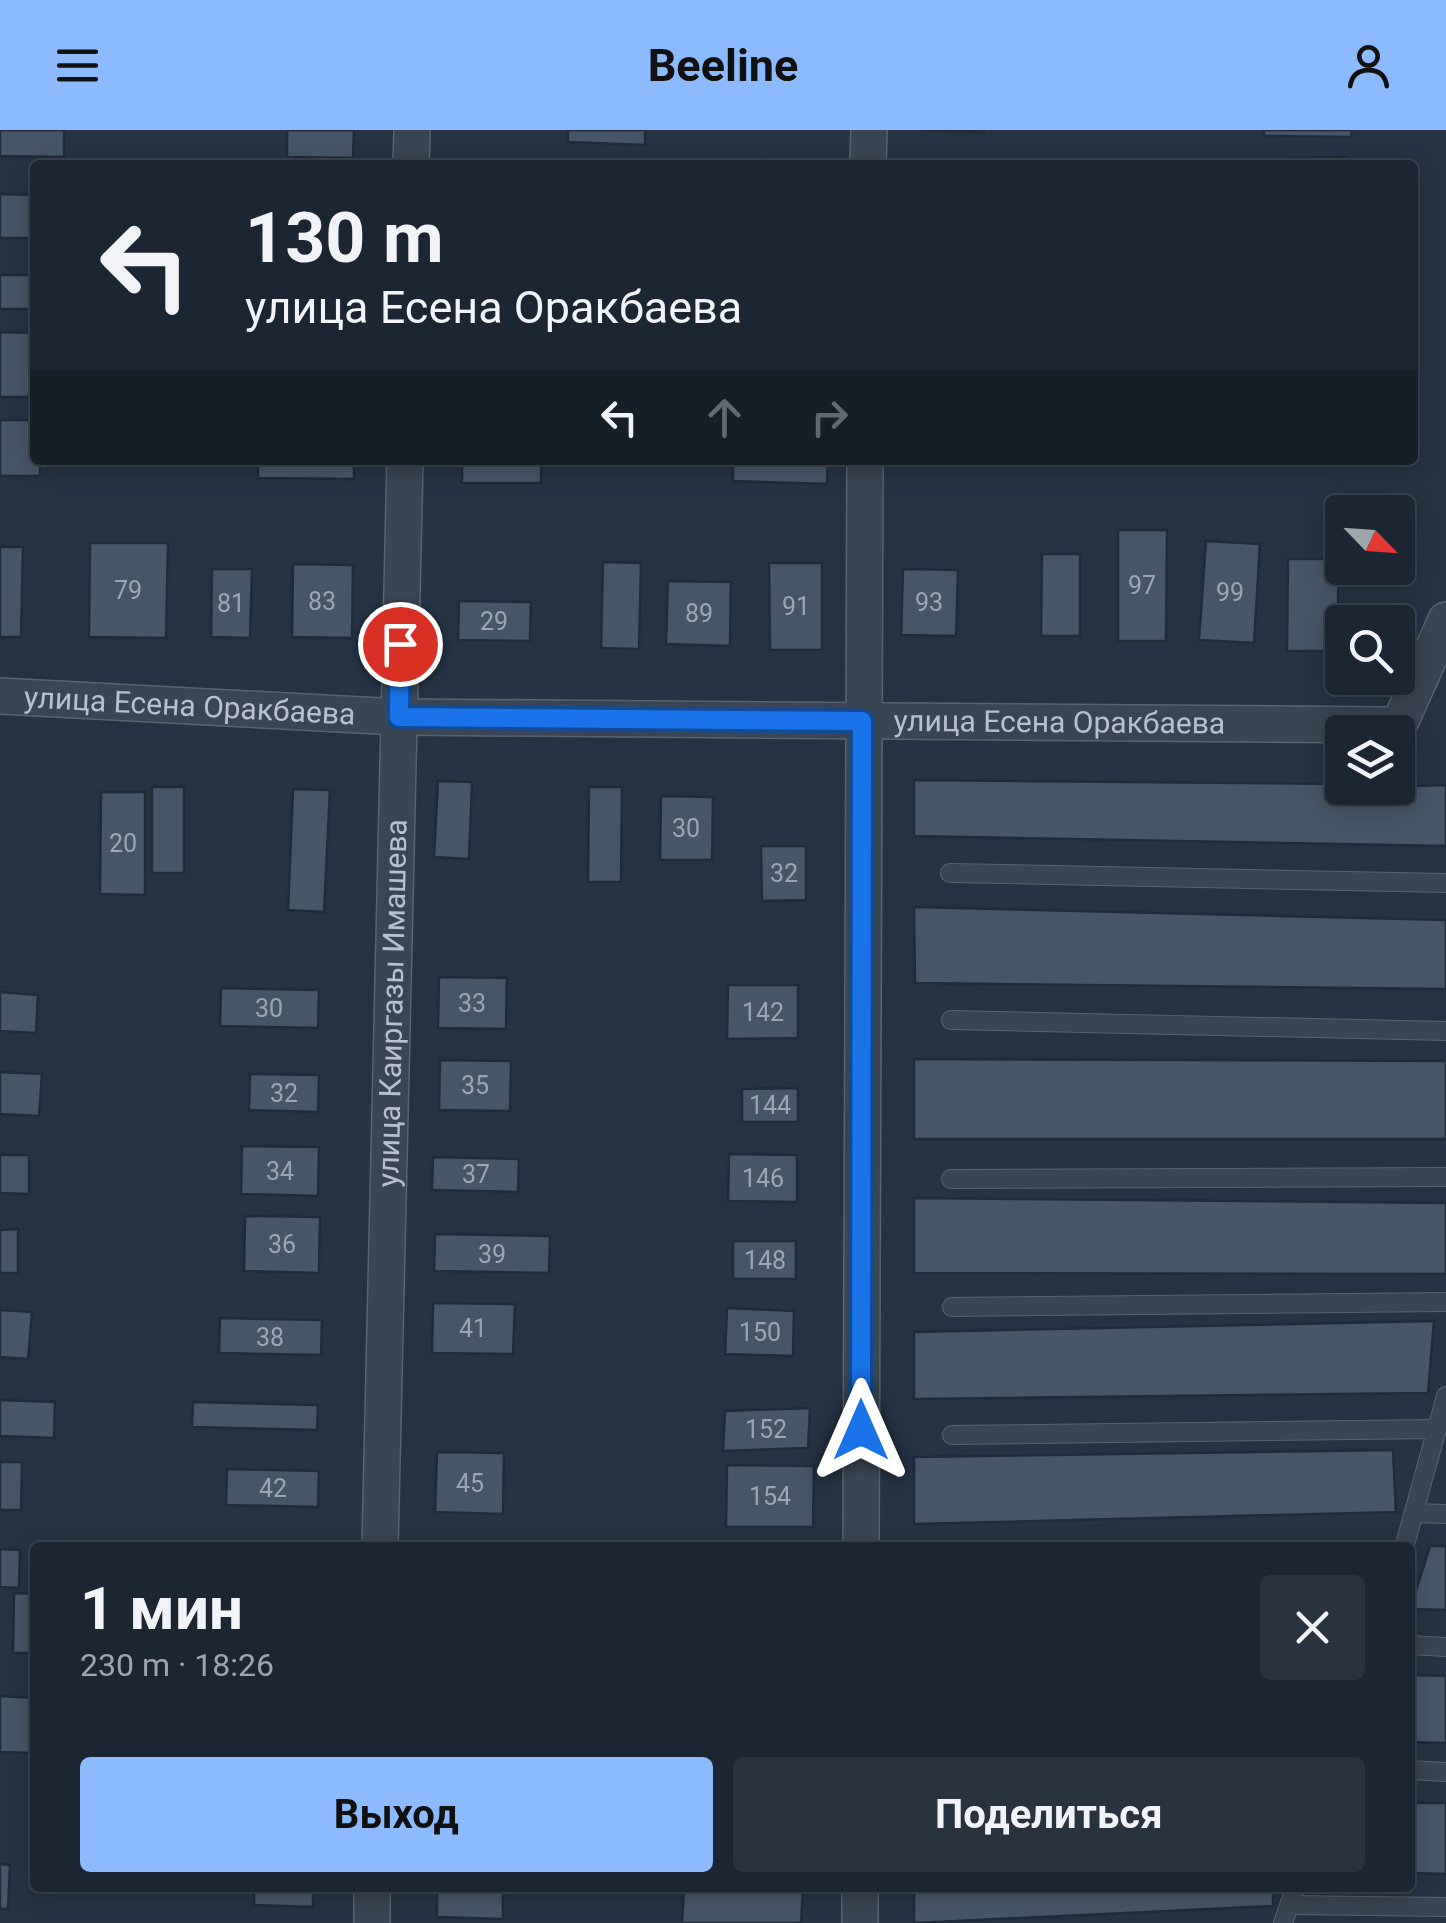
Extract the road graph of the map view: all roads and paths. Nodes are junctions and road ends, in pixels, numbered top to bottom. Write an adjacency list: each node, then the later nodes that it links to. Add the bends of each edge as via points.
1 (412, 130): 3 (street)
2 (869, 130): 4 (street)
3 (411, 160)
4 (868, 160)
5 (404, 465): 9 (street, улица Каиргазы Имашева)
6 (865, 465): 10 (street)
7 (1446, 620): 10 (street, улица Есена Оракбаева, via 1399,725)
8 (0, 696): 9 (street, улица Есена Оракбаева)
9 (399, 717): 10 (street, улица Есена Оракбаева); 24 (street, улица Каиргазы Имашева)
10 (862, 721): 25 (street)
11 (950, 873): 12 (lane)
12 (1446, 882)
13 (951, 1020): 14 (lane)
14 (1446, 1032)
15 (1446, 1177): 16 (lane)
16 (951, 1179)
17 (1446, 1302): 18 (lane)
18 (952, 1307)
19 (1446, 1396): 20 (lane)
20 (1437, 1429): 21 (lane); 22 (lane)
21 (952, 1435)
22 (1414, 1513): 23 (lane); 26 (lane)
23 (1446, 1514)
24 (380, 1542)
25 (861, 1542)
26 (1406, 1542)
27 (1415, 1646): 28 (lane)
28 (1446, 1646)
29 (1415, 1770): 30 (lane)
30 (1446, 1772)
31 (372, 1892): 35 (street)
32 (860, 1892): 36 (street)
33 (1289, 1905): 34 (lane)
34 (1446, 1908)
35 (372, 1923)
36 (860, 1923)

